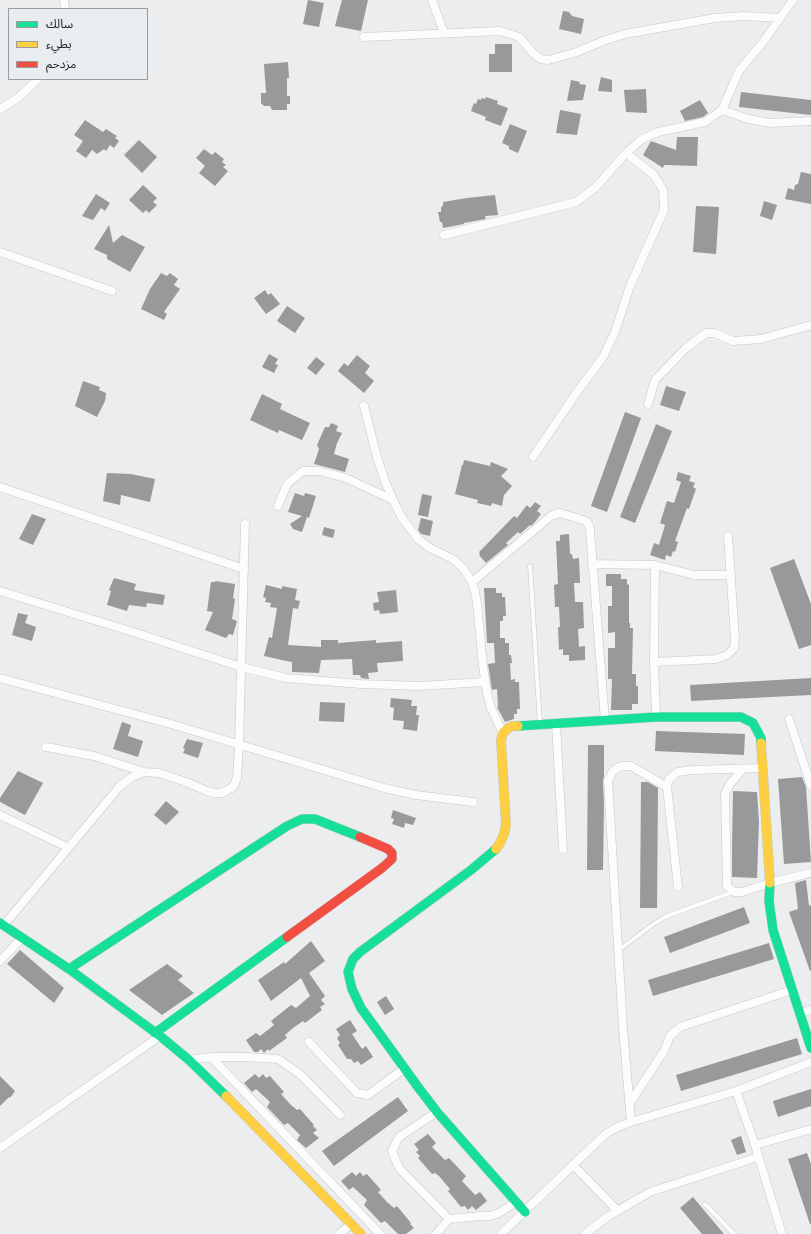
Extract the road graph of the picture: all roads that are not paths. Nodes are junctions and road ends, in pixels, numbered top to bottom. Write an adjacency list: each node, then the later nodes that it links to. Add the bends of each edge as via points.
1 (432, 0): 4 (street)
2 (793, 0): 3 (street)
3 (780, 18): 4 (street, via 715,18 626,34 548,60 535,55 519,37 500,31); 8 (street, via 739,71)
4 (444, 33): 5 (street)
5 (364, 37)
6 (37, 80): 7 (street, via 18,98)
7 (0, 109)
8 (722, 110): 9 (street, via 770,123); 10 (street, via 705,122 658,132 642,139)
9 (811, 121)
10 (626, 153): 11 (street, via 596,187 576,202); 17 (street, via 654,175 663,190 664,210 630,286 604,357 576,392)
11 (444, 235)
12 (0, 252): 13 (street)
13 (112, 291)
14 (811, 324): 15 (street, via 760,339 733,341 715,333 706,334 686,348 655,380)
15 (648, 404)
16 (364, 406): 19 (street, via 377,457)
17 (534, 457)
18 (0, 487): 26 (street)
19 (393, 500): 20 (street, via 346,478 319,471 303,471 287,484); 28 (street, via 415,535 430,548 453,559)
20 (278, 506)
21 (245, 524): 26 (street)
22 (728, 536): 27 (street)
23 (592, 564): 24 (street); 28 (street, via 589,525 586,521 560,513 551,516); 36 (street)
24 (655, 565): 27 (street, via 694,575); 30 (street)
25 (530, 566): 37 (lane)
26 (244, 569): 31 (street)
27 (731, 575): 30 (street, via 734,648 727,655 716,659)
28 (472, 582): 33 (street, via 477,603)
29 (0, 591): 31 (street)
30 (654, 662): 34 (street)
31 (241, 667): 33 (street, via 286,678 361,684 419,686); 40 (street)
32 (0, 678): 40 (street)
33 (485, 682): 39 (street, via 489,702)
34 (656, 717): 36 (street); 42 (street, via 746,719 753,723 762,738)
35 (789, 719): 45 (street)
36 (605, 721): 38 (street)
37 (540, 724): 38 (street); 39 (street, via 512,726)
38 (556, 724): 50 (street)
39 (503, 732): 69 (street, via 506,825 500,843 471,870 360,952 350,965 350,980 361,1008)
40 (239, 745): 44 (street, via 237,778 232,788 222,793 207,791 159,773); 47 (street, via 384,788)
41 (46, 747): 44 (street, via 94,756)
42 (762, 768): 43 (street); 52 (street)
43 (743, 769): 46 (street, via 678,772 670,779); 54 (street, via 730,784 726,794 727,886)
44 (144, 772): 49 (street, via 120,786)
45 (811, 786)
46 (667, 787): 53 (street); 57 (street, via 632,766 621,766 613,771 608,782)
47 (472, 802)
48 (0, 815): 49 (street)
49 (67, 847): 55 (street)
50 (563, 849)
51 (811, 873): 52 (street)
52 (770, 882): 54 (street, via 742,892); 60 (street, via 769,901 773,930)
53 (678, 887)
54 (734, 892): 57 (lane, via 667,916)
55 (2, 924): 56 (street)
56 (22, 938): 58 (street); 59 (street)
57 (619, 950): 71 (street)
58 (0, 961)
59 (70, 969): 63 (street); 63 (street, via 287,826 302,819 315,819 388,848 392,853 392,859 382,868)
60 (792, 990): 62 (street); 71 (street, via 680,1027 670,1036 664,1051)
61 (811, 1010): 62 (street)
62 (800, 1013): 65 (street)
63 (157, 1034): 67 (street); 77 (street)
64 (309, 1042): 69 (street, via 357,1093 368,1095)
65 (811, 1048)
66 (210, 1057): 67 (street); 73 (street, via 278,1059 301,1075); 78 (street)
67 (189, 1060): 79 (street)
68 (811, 1062): 70 (street)
69 (405, 1068): 72 (street)
70 (736, 1091): 74 (street); 76 (street)
71 (630, 1103): 74 (street)
72 (437, 1112): 82 (street); 86 (street, via 399,1137 392,1151 399,1168)
73 (340, 1115)
74 (631, 1122): 81 (street, via 607,1133)
75 (810, 1132): 76 (street)
76 (755, 1145): 80 (street)
77 (0, 1148)
78 (296, 1148): 79 (street); 90 (street)
79 (286, 1157): 87 (street)
80 (758, 1157): 84 (street, via 650,1192); 95 (street)
81 (573, 1165): 84 (street); 85 (street)
82 (516, 1202): 85 (street); 86 (street, via 490,1216)
83 (704, 1204): 94 (lane)
84 (618, 1211): 93 (street)
85 (525, 1212): 92 (street)
86 (449, 1219): 91 (street)
87 (351, 1224): 88 (street); 89 (street)
88 (339, 1234)
89 (361, 1234)
90 (380, 1234)
91 (436, 1234)
92 (501, 1234)
93 (585, 1234)
94 (734, 1234)
95 (782, 1234)

